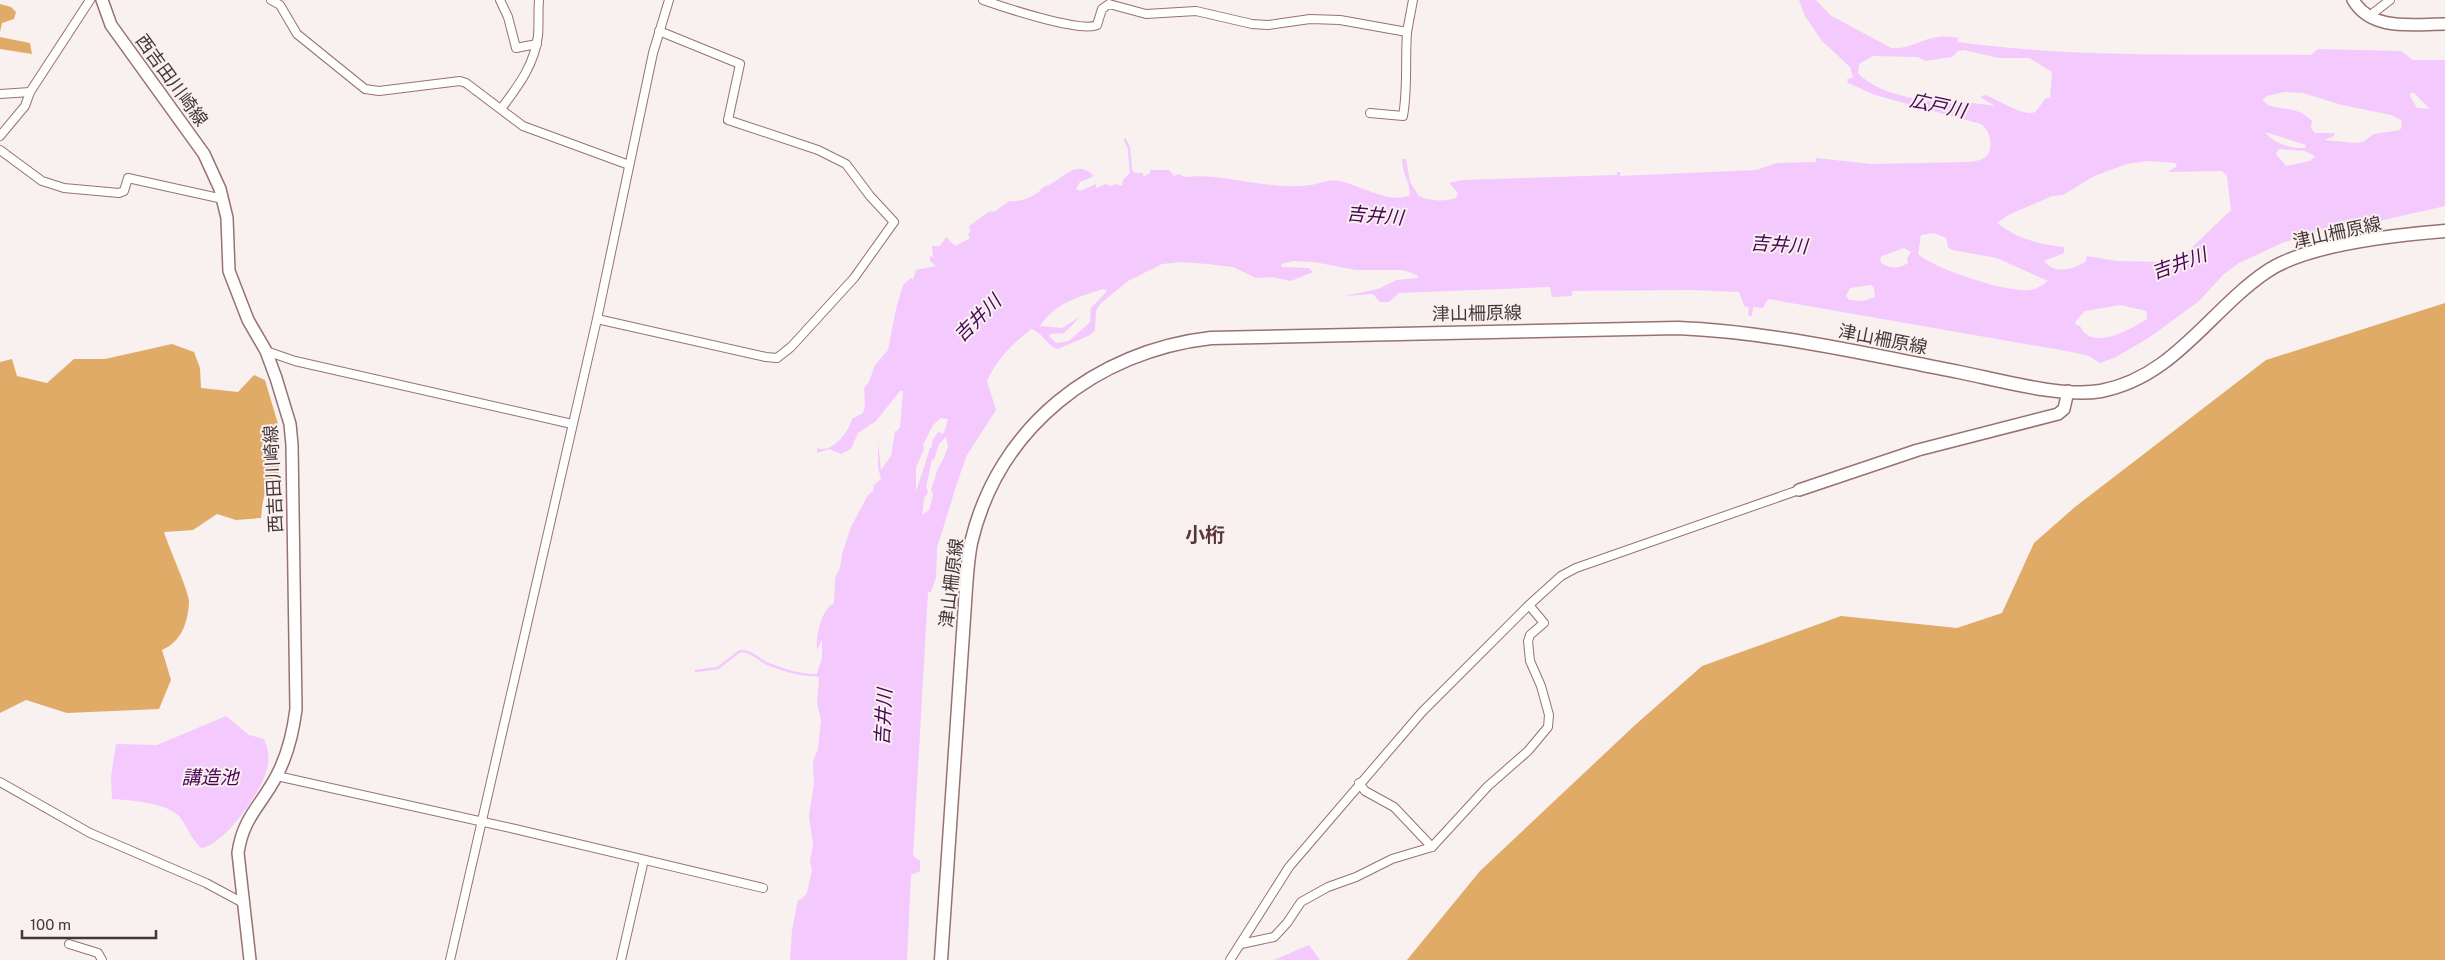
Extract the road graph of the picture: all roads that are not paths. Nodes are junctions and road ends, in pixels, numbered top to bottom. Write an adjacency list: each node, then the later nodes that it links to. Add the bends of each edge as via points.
1 (90, 0): 17 (street)
2 (102, 0): 24 (main road, 西吉田川崎線, via 111,25 204,154)
3 (271, 0): 19 (street, via 280,5 297,34 365,89 379,91 460,81)
4 (500, 0): 16 (street, via 516,48)
5 (539, 0): 16 (street)
6 (669, 0): 14 (street)
7 (983, 0): 11 (street)
8 (1413, 0): 15 (street)
9 (2353, 0): 12 (main road)
10 (2390, 0): 12 (street)
11 (999, 2): 15 (street, via 1086,28 1097,25 1102,9 1109,4 1146,14 1196,11 1252,24 1340,20)
12 (2368, 16): 13 (main road, via 2386,23)
13 (2445, 24)
14 (660, 31): 23 (street); 26 (street, via 740,64 728,120 818,150 846,164 894,222 854,278 777,358)
15 (1407, 32): 20 (street, via 1403,116)
16 (537, 44): 19 (street, via 530,68)
17 (30, 92): 18 (street); 21 (street, via 25,106)
18 (0, 94)
19 (501, 110): 23 (street, via 523,126)
20 (1370, 113)
21 (0, 136)
22 (0, 150): 24 (street, via 42,181 64,188 119,193 124,191 128,178)
23 (629, 165): 26 (street)
24 (223, 199): 27 (main road, 西吉田川崎線, via 229,240 229,272 248,320)
25 (2445, 231): 28 (main road, 津山柵原線, via 2302,253 2267,270 2238,293 2164,365 2118,387 2100,391)
26 (597, 319): 29 (street)
27 (266, 351): 29 (street, via 295,361); 32 (main road, 西吉田川崎線, via 290,424 292,445 296,710 293,734)
28 (2068, 391): 30 (main road, via 2064,409 2058,414 1918,450); 46 (main road, 津山柵原線, via 1754,333 1678,328 1211,338 1150,350 1108,368 1067,395 1032,426 995,482 976,529 966,588)
29 (572, 424): 35 (street)
30 (1799, 490): 31 (street, via 1576,568 1561,576)
31 (1529, 605): 34 (street, via 1422,712); 36 (street, via 1544,623 1528,641 1530,662 1549,715 1548,727)
32 (277, 776): 35 (street); 39 (main road, 西吉田川崎線, via 247,820 241,836 238,853)
33 (0, 782): 39 (street, via 90,834 206,883)
34 (1359, 783): 36 (street, via 1394,807); 41 (street, via 1289,867)
35 (481, 822): 37 (street); 44 (street)
36 (1432, 847): 41 (street, via 1392,859 1328,887 1301,902 1274,937)
37 (644, 860): 38 (street); 45 (street)
38 (762, 888)
39 (245, 904): 43 (main road, 西吉田川崎線)
40 (69, 944): 42 (street, via 98,953)
41 (1241, 944): 47 (street)
42 (102, 960)
43 (250, 960)
44 (450, 960)
45 (621, 960)
46 (941, 960)
47 (1230, 960)

